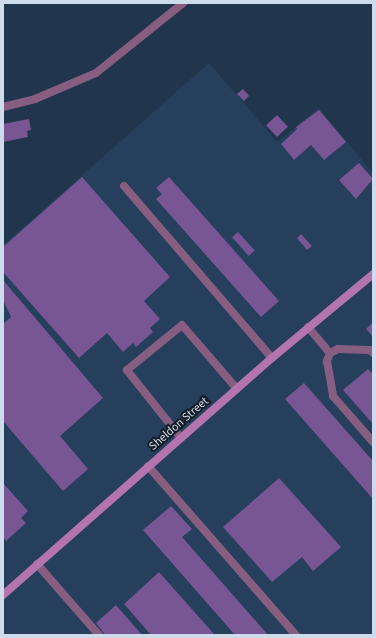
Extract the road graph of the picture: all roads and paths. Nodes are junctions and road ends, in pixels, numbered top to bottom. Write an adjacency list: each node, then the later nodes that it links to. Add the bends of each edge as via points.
1 (183, 3): 2 (lane, via 96,73 35,99)
2 (3, 107)
3 (124, 186): 8 (lane)
4 (373, 274): 5 (main road, Sheldon Street)
5 (308, 327): 6 (lane); 8 (main road, Sheldon Street)
6 (330, 353): 7 (lane, via 338,349 359,349 370,350); 11 (lane, via 327,361 333,396)
7 (373, 353)
8 (272, 358): 9 (main road, Sheldon Street)
9 (237, 389): 10 (main road, Sheldon Street); 10 (lane, via 182,325 127,370)
10 (181, 438): 12 (main road, Sheldon Street)
11 (373, 442)
12 (148, 466): 13 (main road, Sheldon Street); 16 (lane)
13 (37, 564): 14 (main road, Sheldon Street); 15 (lane)
14 (3, 595)
15 (99, 635)
16 (296, 635)

